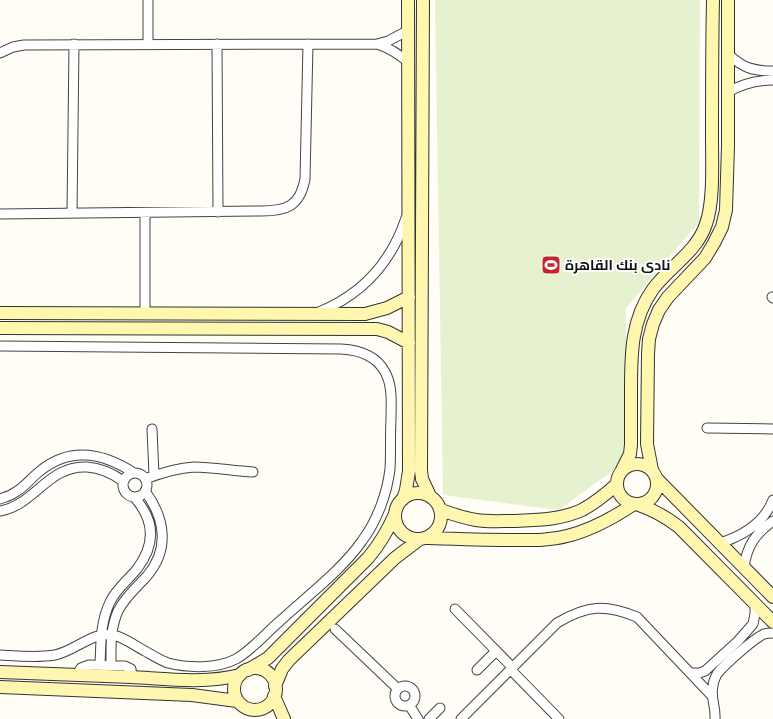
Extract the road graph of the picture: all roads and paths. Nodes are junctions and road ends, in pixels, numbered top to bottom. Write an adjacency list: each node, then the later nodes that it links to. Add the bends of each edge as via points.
1 (148, 0): 8 (street)
2 (408, 0): 6 (street)
3 (423, 0): 44 (street, via 421,470 422,480)
4 (713, 3): 5 (street); 18 (street)
5 (728, 3): 13 (street)
6 (408, 30): 11 (street, via 394,39); 14 (street)
7 (74, 44): 8 (street); 12 (street, via 24,45); 22 (street)
8 (148, 44): 9 (street)
9 (217, 44): 10 (street); 21 (street)
10 (308, 44): 11 (street); 21 (street, via 303,191 296,201 286,208 274,211)
11 (377, 44): 14 (street, via 399,54)
12 (0, 53)
13 (728, 54): 15 (street, via 744,67); 17 (street)
14 (408, 63): 20 (street)
15 (773, 71)
16 (773, 80): 17 (street, via 754,81)
17 (728, 92): 19 (street)
18 (712, 146): 19 (street); 35 (street, via 707,223 701,237 654,288 636,325 631,354 631,445)
19 (728, 146): 38 (street, via 726,210 722,227 705,258 659,310 649,338 647,444)
20 (409, 211): 25 (street); 28 (street, via 392,252 379,270 349,297)
21 (218, 212): 23 (street)
22 (72, 213): 23 (street); 24 (street)
23 (145, 213): 27 (street)
24 (0, 214)
25 (409, 297): 28 (street, via 387,308 365,314); 30 (street)
26 (0, 313): 27 (street)
27 (145, 313): 28 (street)
28 (314, 314)
29 (0, 328): 30 (street, via 377,329)
30 (409, 343): 47 (street, via 409,471)
31 (0, 346): 64 (street, via 341,348 367,354 385,372 390,383 390,469 378,514 348,558 266,634 236,659 216,665 196,666 168,662)
32 (707, 428): 34 (street)
33 (152, 429): 39 (street)
34 (773, 429)
35 (622, 470): 38 (street, via 637,464 647,467); 42 (street)
36 (253, 472): 39 (street, via 195,467)
37 (134, 473): 40 (street); 41 (street); 46 (street, via 97,456 67,456 52,462 14,493)
38 (654, 474): 49 (street, via 657,489 655,494 648,501); 55 (street)
39 (154, 476): 40 (street)
40 (145, 479): 43 (street)
41 (124, 481): 45 (street, via 126,493); 50 (street, via 98,468 69,468 57,474 22,502)
42 (617, 484): 49 (street, via 622,497 629,503); 51 (street, via 601,499 582,510 562,517 540,520 476,520)
43 (145, 492): 45 (street); 64 (street, via 153,501 161,521 161,549 148,574 122,604 114,620)
44 (430, 496): 47 (street, via 413,493); 51 (street)
45 (134, 497): 63 (street, via 148,520 151,536 149,547 141,563 111,600)
46 (0, 499)
47 (403, 499): 52 (street)
48 (773, 500): 55 (street, via 766,512 748,530)
49 (636, 504): 54 (street, via 592,528 568,536 542,540); 58 (street, via 667,517)
50 (0, 510)
51 (441, 510): 54 (street, via 439,526 431,535)
52 (395, 514): 54 (street, via 400,530 409,537); 73 (street, via 385,535 368,558 268,658)
53 (773, 521): 56 (street, via 756,536 747,549)
54 (423, 538): 79 (street, via 395,558 289,660 282,669)
55 (720, 543): 56 (street)
56 (744, 567): 57 (street)
57 (772, 595)
58 (754, 604): 60 (street); 67 (street, via 753,624 738,641)
59 (455, 609): 65 (street)
60 (773, 622)
61 (335, 629): 78 (street)
62 (773, 633): 67 (street, via 764,634)
63 (101, 635): 64 (street); 66 (street, via 56,655); 68 (street)
64 (111, 635): 69 (street)
65 (496, 651): 70 (street); 71 (street)
66 (0, 656)
67 (730, 656): 74 (street, via 705,671); 80 (street, via 714,680)
68 (100, 665): 69 (street); 75 (street, via 85,666 78,670)
69 (111, 666): 76 (street, via 128,667)
70 (512, 669): 74 (street, via 557,623 572,614 604,608 621,610 637,617); 89 (street); 90 (street)
71 (477, 670)
72 (0, 672): 75 (street)
73 (244, 672): 76 (street, via 210,680); 79 (street, via 263,670 271,677); 81 (street, via 235,683)
74 (691, 673): 80 (street)
75 (77, 674): 76 (street)
76 (132, 677)
77 (0, 687): 81 (street, via 192,695)
78 (398, 689): 82 (street, via 395,695 397,701 402,705); 82 (street, via 406,686 414,691 413,700)
79 (275, 691): 84 (street, via 264,708); 86 (street)
80 (712, 696): 91 (street, via 715,704)
81 (237, 700): 84 (street)
82 (409, 704): 87 (street)
83 (440, 708): 88 (street)
84 (249, 709): 85 (street)
85 (261, 719)
86 (284, 719)
87 (418, 719)
88 (429, 719)
89 (461, 719)
90 (560, 719)
91 (714, 719)

